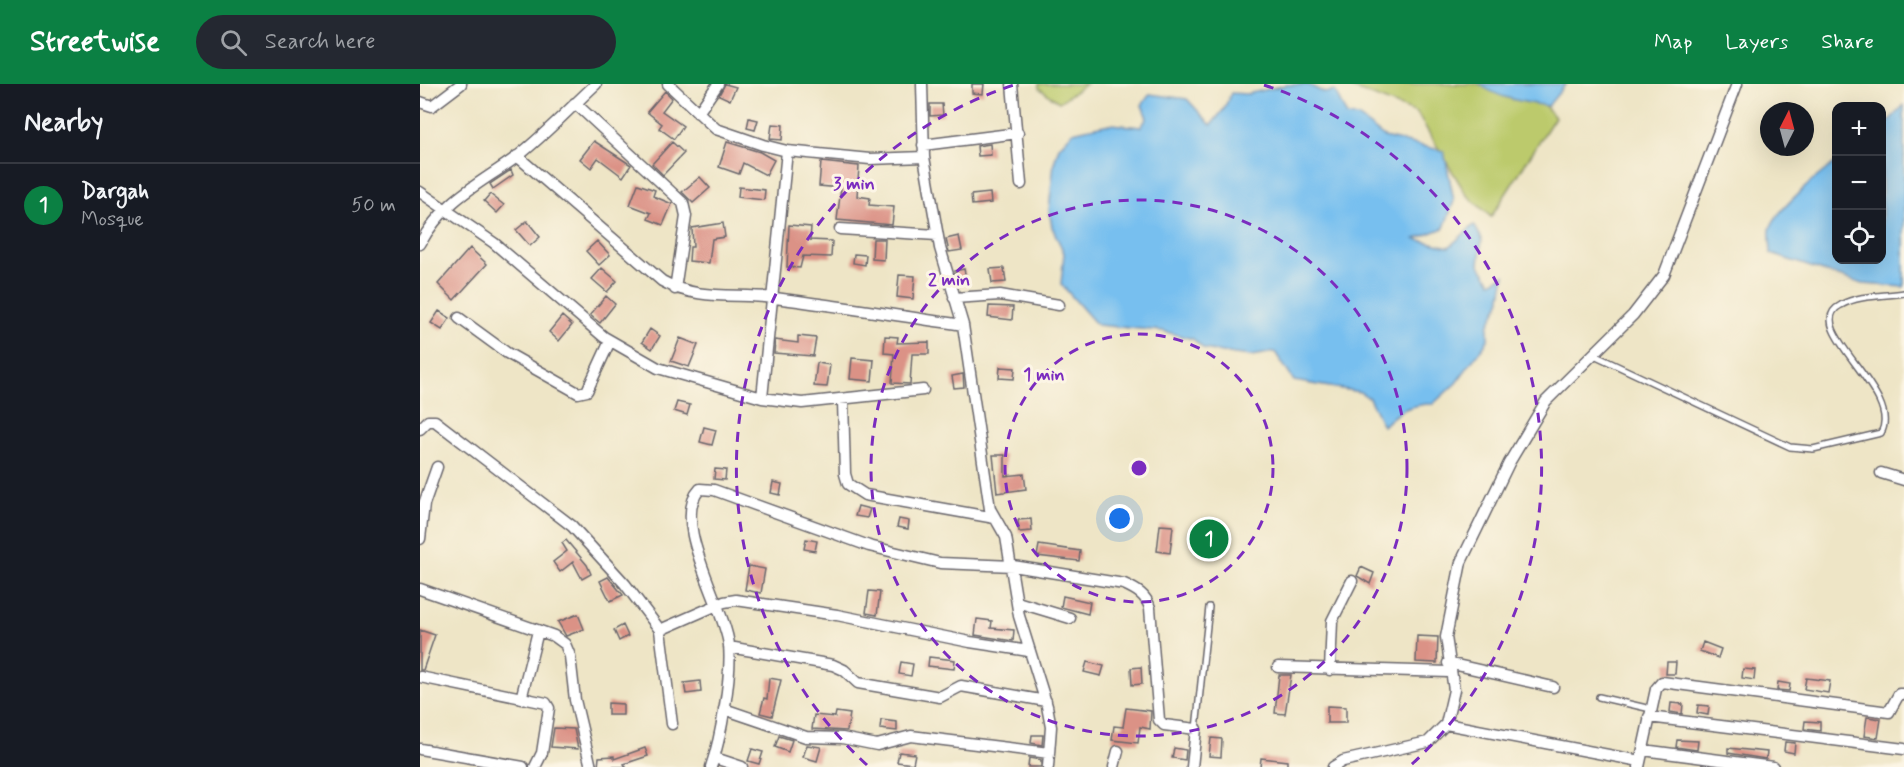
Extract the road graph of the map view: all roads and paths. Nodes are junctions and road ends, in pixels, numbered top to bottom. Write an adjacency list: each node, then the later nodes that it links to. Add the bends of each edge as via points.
1 (461, 84): 8 (street, via 432,106)
2 (596, 84): 9 (street)
3 (668, 84): 10 (street)
4 (718, 84): 10 (street)
5 (922, 84): 13 (street)
6 (1012, 84): 11 (street)
7 (1737, 84): 29 (street, via 1664,275 1633,315)
8 (420, 102)
9 (575, 103): 14 (street); 21 (street, via 683,203 686,227)
10 (698, 113): 12 (street, via 716,129)
11 (1018, 133): 13 (street); 15 (street)
12 (787, 151): 13 (street, via 870,159); 23 (street)
13 (924, 151): 19 (street)
14 (517, 156): 17 (street, via 465,189); 21 (street)
15 (1021, 184)
16 (420, 192): 17 (street)
17 (446, 208): 20 (street); 28 (street, via 494,243)
18 (840, 229): 19 (street)
19 (937, 235): 24 (street)
20 (420, 244)
21 (675, 289): 23 (street, via 695,294)
22 (1904, 293): 30 (lane, via 1865,298 1836,309 1833,323)
23 (772, 297): 27 (street); 32 (street)
24 (954, 298): 25 (street, via 1000,295); 27 (street)
25 (1059, 304)
26 (459, 318): 28 (street, via 507,353 578,393 587,391)
27 (963, 325): 39 (street, via 990,509)
28 (610, 341): 32 (street, via 658,368)
29 (1593, 354): 34 (lane, via 1790,447 1813,449 1846,442 1881,432); 53 (street, via 1546,401 1509,463 1461,562 1446,637)
30 (1860, 357)
31 (923, 390): 33 (street)
32 (762, 398): 33 (street, via 802,403)
33 (843, 400): 39 (street, via 845,474 856,491)
34 (1890, 425)
35 (420, 429): 48 (street, via 428,421 435,421 572,526)
36 (437, 467): 40 (street, via 424,504)
37 (1881, 473): 38 (street)
38 (1903, 476)
39 (995, 518): 41 (street, via 1006,537)
40 (420, 539)
41 (1012, 566): 44 (street); 45 (street, via 940,563 869,546 714,490 700,489 694,495 694,546); 65 (street, via 1124,584 1144,596 1150,608 1159,720 1164,725)
42 (1352, 582): 54 (street, via 1332,621)
43 (420, 589): 49 (street)
44 (1017, 602): 47 (street); 51 (street)
45 (717, 605): 48 (street); 50 (street); 51 (street, via 736,600 826,613)
46 (1209, 607): 65 (lane)
47 (1071, 618)
48 (660, 630): 63 (street)
49 (538, 631): 59 (street); 74 (street, via 561,640 568,648)
50 (729, 647): 60 (street, via 833,665 858,683 940,697 961,686); 61 (street)
51 (1029, 651): 60 (street)
52 (1278, 667): 54 (street)
53 (1448, 667): 54 (street); 56 (street); 64 (street, via 1454,690)
54 (1330, 670)
55 (420, 677): 59 (street)
56 (1553, 687)
57 (1904, 694): 62 (street, via 1899,694 1889,712 1665,682 1657,685)
58 (1599, 698): 62 (lane)
59 (521, 699): 73 (street, via 549,708 542,753)
60 (1046, 701): 69 (street, via 1052,727)
61 (724, 709): 69 (street, via 806,737 842,738 877,745 911,736); 71 (street)
62 (1650, 713): 67 (street); 70 (street)
63 (672, 724)
64 (1446, 724): 70 (street); 79 (street, via 1428,742 1343,760)
65 (1196, 729): 78 (street)
66 (420, 749): 72 (street)
67 (1904, 749)
68 (1118, 751): 77 (street)
69 (1049, 753): 76 (street)
70 (1641, 759): 80 (street)
71 (713, 762): 75 (street)
72 (523, 767)
73 (535, 767)
74 (591, 767)
75 (742, 767)
76 (1048, 767)
77 (1114, 767)
78 (1192, 767)
79 (1333, 767)
80 (1773, 767)

